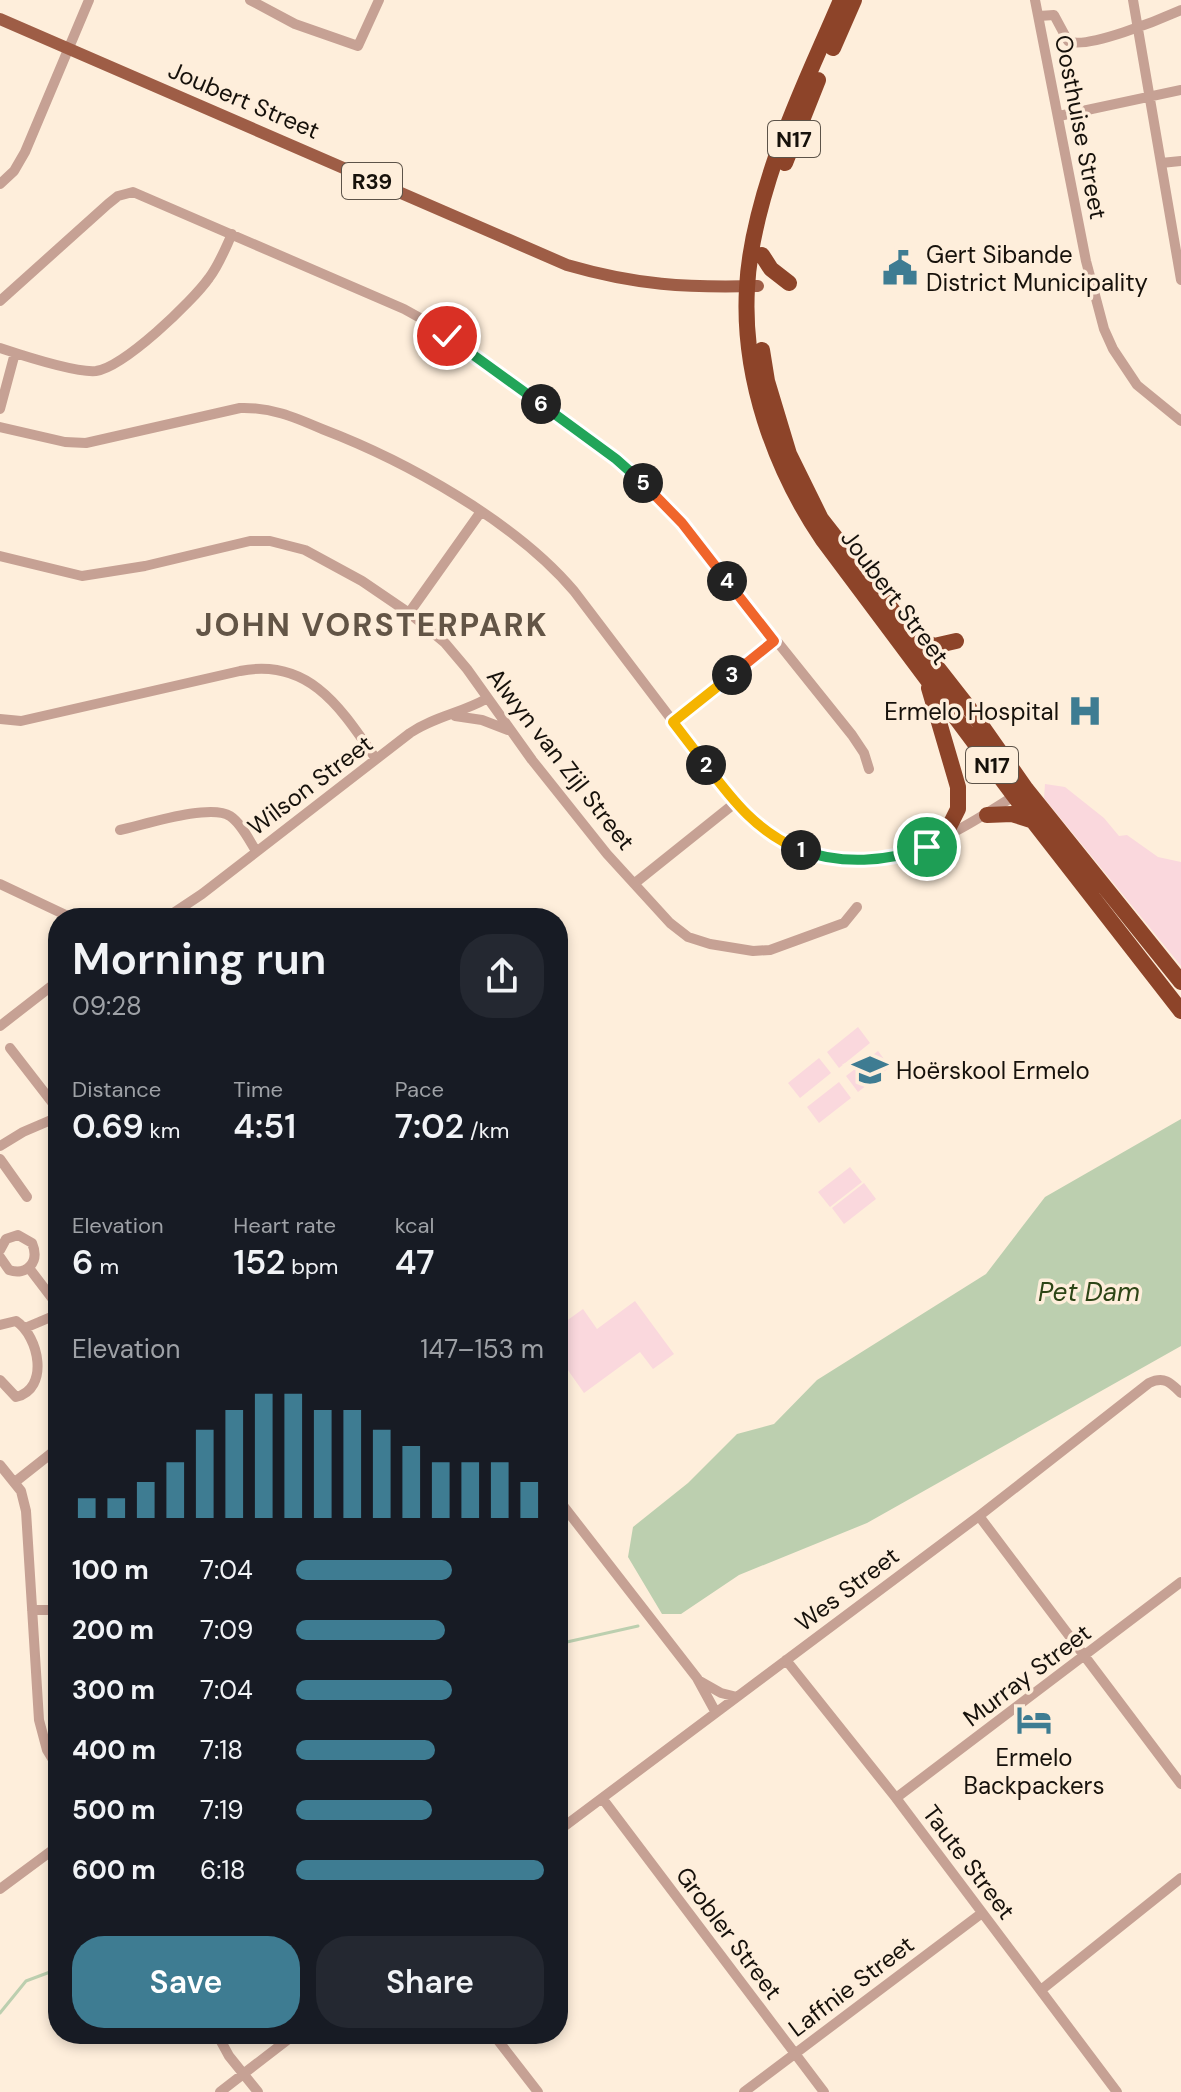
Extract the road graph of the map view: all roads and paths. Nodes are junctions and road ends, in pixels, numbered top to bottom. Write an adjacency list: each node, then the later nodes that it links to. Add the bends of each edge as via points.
1 (89, 0): 12 (street)
2 (250, 0): 3 (street, via 295,24 358,46)
3 (379, 0)
4 (841, 0): 23 (highway, N17, via 775,159 759,215)
5 (854, 0): 20 (highway, N17, via 785,162)
6 (1035, 0): 9 (street, Oosthuise Street)
7 (1133, 0): 11 (street)
8 (1181, 10): 11 (street)
9 (1039, 16): 11 (street, via 1055,16 1074,44); 15 (street, Oosthuise Street)
10 (0, 19): 12 (main road, Joubert Street / R39)
11 (1138, 27): 14 (street)
12 (67, 50): 18 (street, via 25,152); 23 (main road, Joubert Street / R39, via 567,265 640,283)
13 (1181, 90): 14 (street)
14 (1150, 99): 15 (street); 17 (street)
15 (1059, 116): 28 (street, Oosthuise Street, via 1104,329 1137,385)
16 (1181, 161): 17 (street)
17 (1161, 163): 21 (street)
18 (0, 184)
19 (232, 234): 24 (street, via 139,193 126,193); 26 (street, via 202,286 114,365 89,371); 34 (street, via 422,319 616,459 682,523)
20 (762, 255): 22 (highway); 23 (highway, N17)
21 (1181, 280)
22 (789, 283)
23 (752, 286): 33 (highway, Joubert Street / N17, via 763,363 797,473 830,531); 36 (highway, Joubert Street / N17, via 748,329 755,381 787,478 823,540)
24 (0, 301)
25 (0, 348): 26 (street)
26 (15, 353): 27 (street)
27 (0, 409)
28 (1181, 421)
29 (0, 427): 30 (street, via 86,443 240,408 273,409 387,455)
30 (480, 513): 32 (street); 40 (street, via 561,576)
31 (0, 556): 32 (street, Alwyn van Zijl Street, via 82,576 270,541 334,564)
32 (409, 613): 37 (street, Alwyn van Zijl Street, via 445,643)
33 (914, 636): 35 (highway, via 934,646); 46 (highway, Joubert Street / N17, via 972,712)
34 (774, 641): 40 (street); 45 (street, via 858,744)
35 (956, 641)
36 (926, 679): 41 (highway, Joubert Street / N17); 44 (highway)
37 (486, 699): 38 (street, Wilson Street); 42 (street, Alwyn van Zijl Street)
38 (453, 716): 42 (street); 43 (street, Wilson Street, via 418,728)
39 (0, 719): 43 (street, via 21,721 267,668 307,681 329,696)
40 (673, 722): 47 (street)
41 (964, 726): 44 (highway); 46 (highway, Joubert Street / N17)
42 (510, 731): 53 (street, Alwyn van Zijl Street)
43 (376, 759): 52 (street, Wilson Street)
44 (953, 765): 51 (highway, via 959,801)
45 (869, 769)
46 (1020, 792): 48 (street); 49 (highway, Joubert Street / N17); 58 (highway, Joubert Street / N17)
47 (735, 803): 51 (street, via 787,844 832,858 894,857); 53 (street)
48 (987, 815): 49 (highway, via 1012,814); 51 (street)
49 (1033, 821): 60 (highway, Joubert Street / N17)
50 (120, 830): 52 (street, via 222,813 237,822)
51 (943, 839)
52 (256, 851): 57 (street, Wilson Street)
53 (635, 883): 55 (street, Alwyn van Zijl Street, via 688,937 753,951 844,923)
54 (0, 884): 56 (street)
55 (857, 907)
56 (51, 908)
57 (179, 908)
58 (1181, 982)
59 (48, 989): 61 (street)
60 (1181, 1011)
61 (0, 1026)
62 (10, 1048): 63 (street)
63 (48, 1097)
64 (48, 1121): 65 (street)
65 (0, 1146)
66 (0, 1159): 67 (street)
67 (27, 1197)
68 (2, 1240): 70 (street, via 18,1235 32,1243 36,1255)
69 (1, 1264): 70 (street, via 14,1272)
70 (29, 1268): 71 (street)
71 (48, 1292)
72 (48, 1318): 74 (street)
73 (0, 1325): 74 (street, via 16,1321)
74 (25, 1328): 75 (street, via 38,1364 33,1388 16,1397)
75 (0, 1380)
76 (1181, 1393): 81 (street, Wes Street, via 1170,1382 1149,1383)
77 (48, 1456): 79 (street)
78 (0, 1465): 79 (street)
79 (15, 1482): 83 (street, via 26,1511)
80 (568, 1512): 87 (street)
81 (979, 1516): 85 (street); 86 (street, Wes Street)
82 (1181, 1582): 85 (street, Murray Street)
83 (32, 1610): 84 (street); 90 (street, via 39,1720)
84 (48, 1610)
85 (1085, 1657): 91 (street); 93 (street, Murray Street)
86 (786, 1660): 88 (street, Wes Street); 93 (street, Taute Street)
87 (697, 1678): 88 (street); 89 (street)
88 (737, 1697): 89 (street, Wes Street)
89 (715, 1711): 92 (street, Wes Street)
90 (48, 1752)
91 (1181, 1784)
92 (602, 1798): 94 (street, Wes Street); 103 (street, Grobler Street)
93 (896, 1798): 98 (street, Taute Street)
94 (568, 1824)
95 (48, 1853): 97 (street)
96 (1181, 1878): 99 (street)
97 (0, 1889)
98 (982, 1913): 99 (street, Taute Street); 103 (street, Laffnie Street)
99 (1041, 1990): 110 (street, Taute Street)
100 (222, 2044): 104 (street)
101 (282, 2044): 104 (street)
102 (501, 2044): 107 (street)
103 (795, 2053): 108 (street, Laffnie Street); 109 (street, Grobler Street)
104 (244, 2073): 105 (street); 106 (street)
105 (220, 2092)
106 (258, 2092)
107 (538, 2092)
108 (744, 2092)
109 (824, 2092)
110 (1117, 2092)

